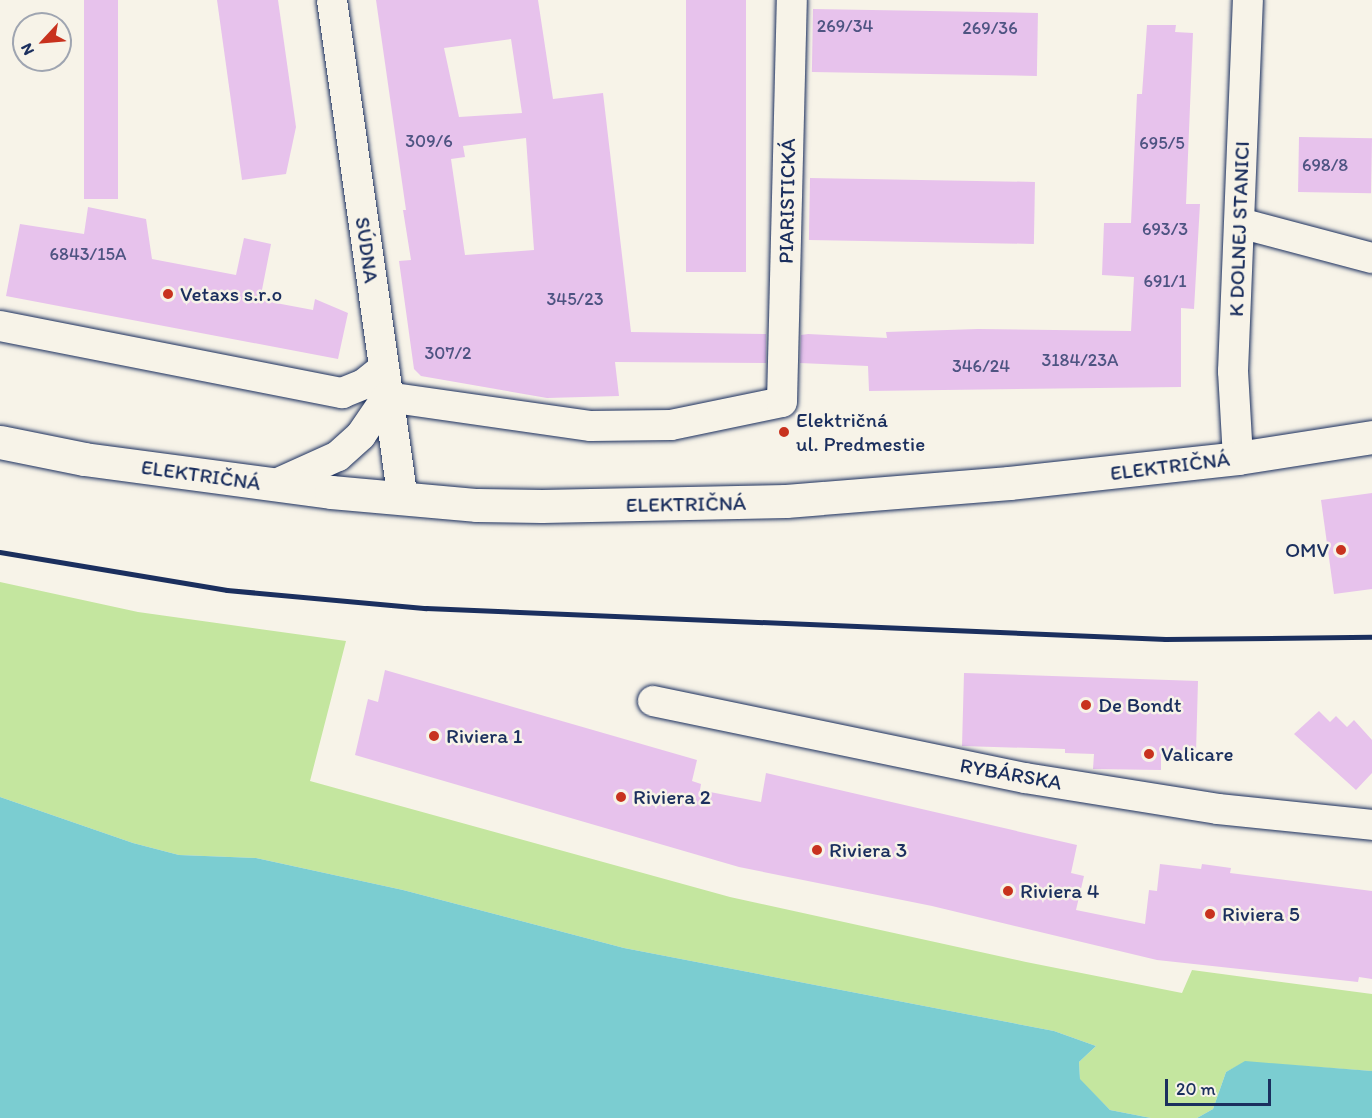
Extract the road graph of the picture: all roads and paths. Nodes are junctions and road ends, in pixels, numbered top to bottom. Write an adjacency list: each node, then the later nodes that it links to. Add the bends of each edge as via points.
1 (332, 0): 7 (street, SÚDNA)
2 (792, 0): 8 (street, PIARISTICKÁ, via 782,402 671,425 591,426)
3 (1248, 0): 4 (street, K DOLNEJ STANICI)
4 (1240, 223): 5 (street); 11 (street, K DOLNEJ STANICI, via 1233,371)
5 (1372, 258)
6 (0, 326): 7 (street, via 342,393 364,384)
7 (384, 368): 8 (street, SÚDNA)
8 (387, 397): 12 (street, via 361,435 338,456); 13 (street, SÚDNA)
9 (1372, 437): 11 (main road, ELEKTRIČNÁ)
10 (0, 442): 12 (main road, ELEKTRIČNÁ, via 84,459)
11 (1238, 458): 13 (main road, ELEKTRIČNÁ, via 1057,479 786,501 542,506)
12 (274, 485): 13 (main road, ELEKTRIČNÁ)
13 (403, 500)
14 (653, 701): 15 (street, RYBÁRSKA, via 1036,779 1218,809)
15 (1372, 825)

